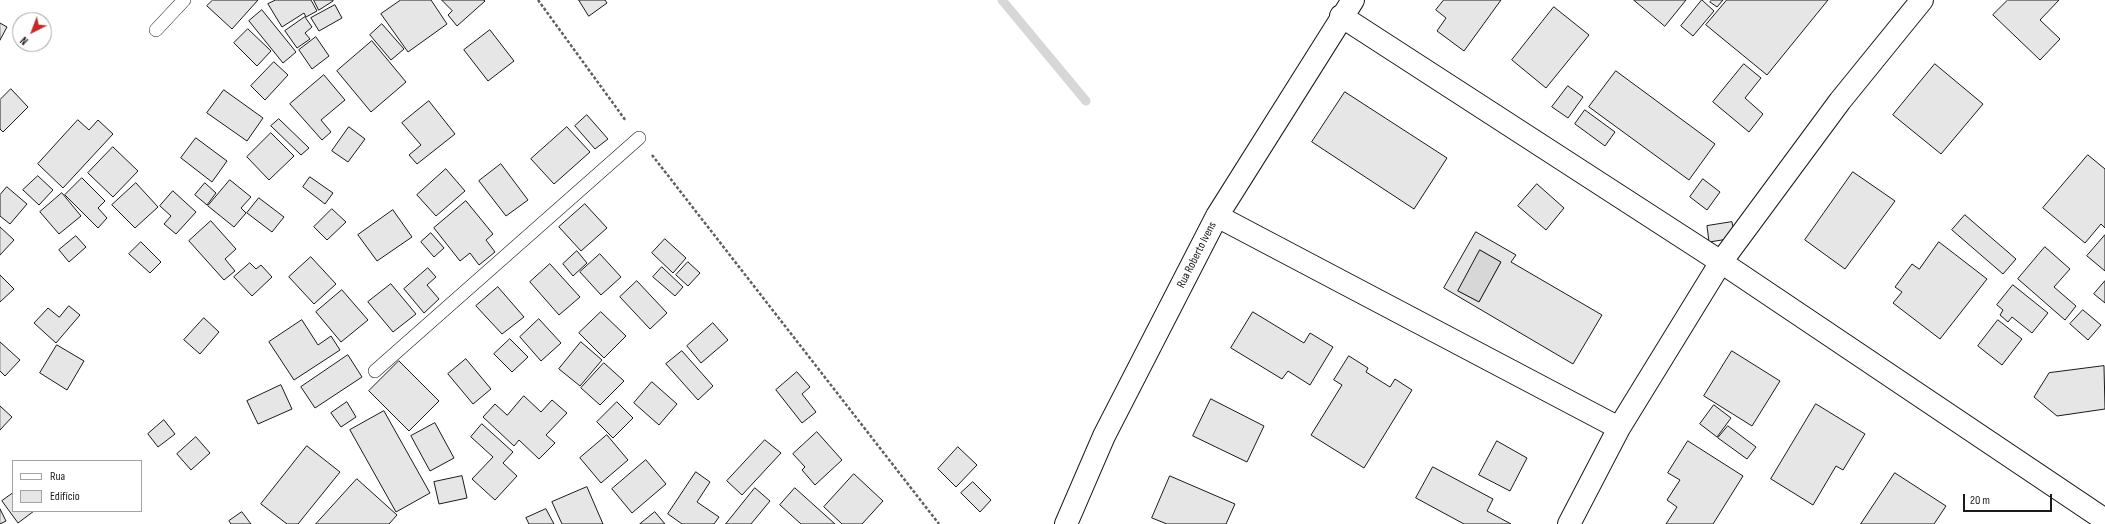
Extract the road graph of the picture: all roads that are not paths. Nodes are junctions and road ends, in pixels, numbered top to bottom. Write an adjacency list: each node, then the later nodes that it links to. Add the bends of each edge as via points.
1 (184, 0): 4 (lane)
2 (1922, 0): 7 (street, via 1840,101)
3 (1347, 8): 6 (street, Rua Roberto Ivens); 7 (street)
4 (156, 30)
5 (639, 138): 8 (lane)
6 (1217, 216): 9 (street); 11 (street, Rua Roberto Ivens, via 1104,436)
7 (1721, 262): 9 (street); 10 (street)
8 (374, 371)
9 (1619, 428): 12 (street)
10 (2105, 520)
11 (1066, 524)
12 (1569, 524)

